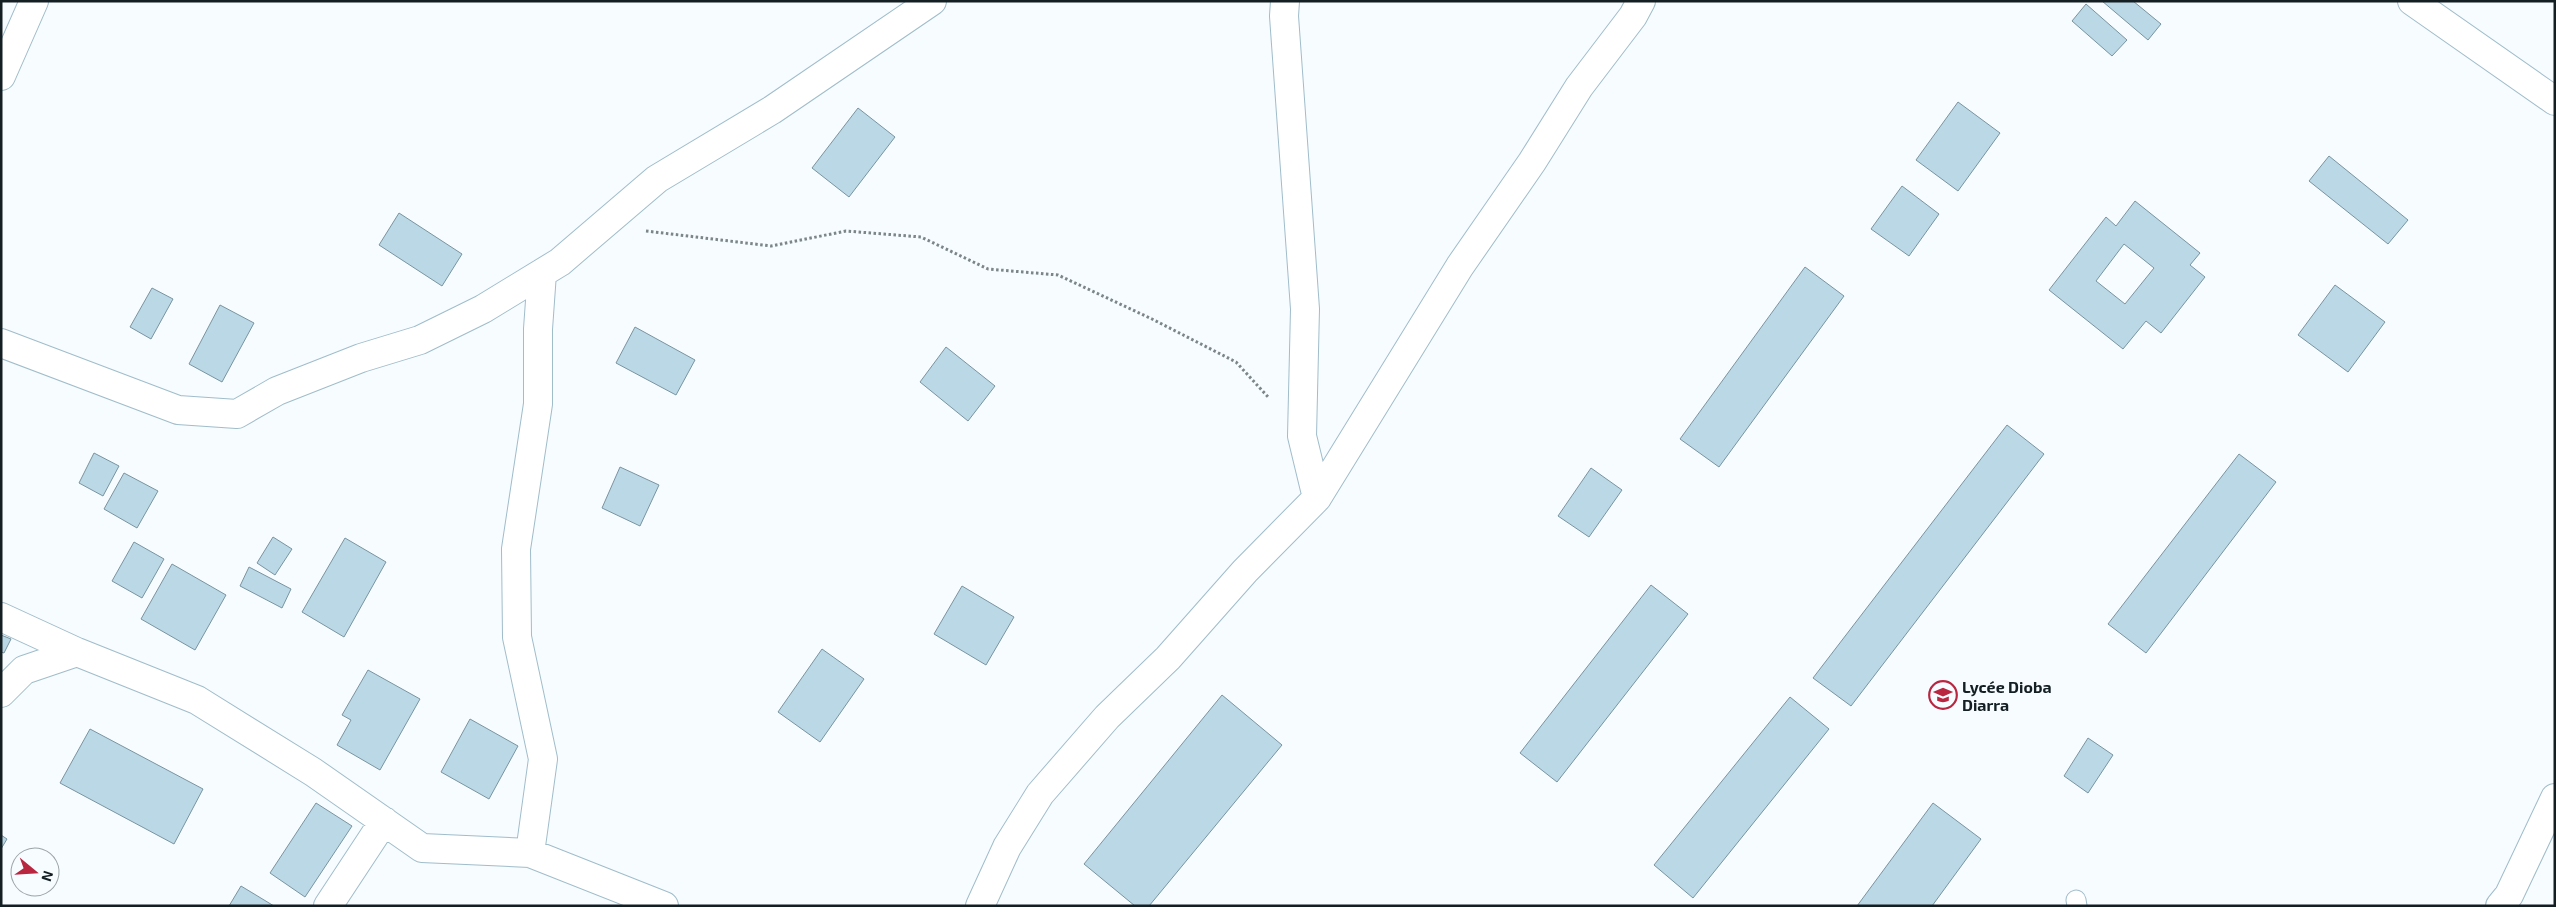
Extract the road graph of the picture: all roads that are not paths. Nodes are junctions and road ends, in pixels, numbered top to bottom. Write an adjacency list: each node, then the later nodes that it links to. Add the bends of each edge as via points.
1 (34, 1): 6 (street)
2 (932, 1): 8 (street, via 772,110 657,178 560,262)
3 (1285, 1): 10 (street, via 1305,309 1302,436)
4 (1641, 1): 10 (street, via 1579,87 1460,266)
5 (2412, 1): 7 (street)
6 (1, 76)
7 (2555, 101)
8 (542, 273): 9 (street, via 483,309 420,340 277,390 237,414 178,410); 16 (street, via 538,404 516,549 517,637 543,759)
9 (1, 343)
10 (1317, 498): 19 (street, via 1245,571 1168,658 1107,717 1040,794 1007,847)
11 (1, 617): 12 (street)
12 (77, 652): 13 (street, via 24,670); 15 (street, via 197,700 313,772)
13 (1, 693)
14 (2555, 798): 20 (street, via 2509,895)
15 (384, 821): 16 (street, via 422,848); 17 (street)
16 (530, 853): 18 (street)
17 (328, 906)
18 (664, 906)
19 (980, 906)
20 (2500, 906)

